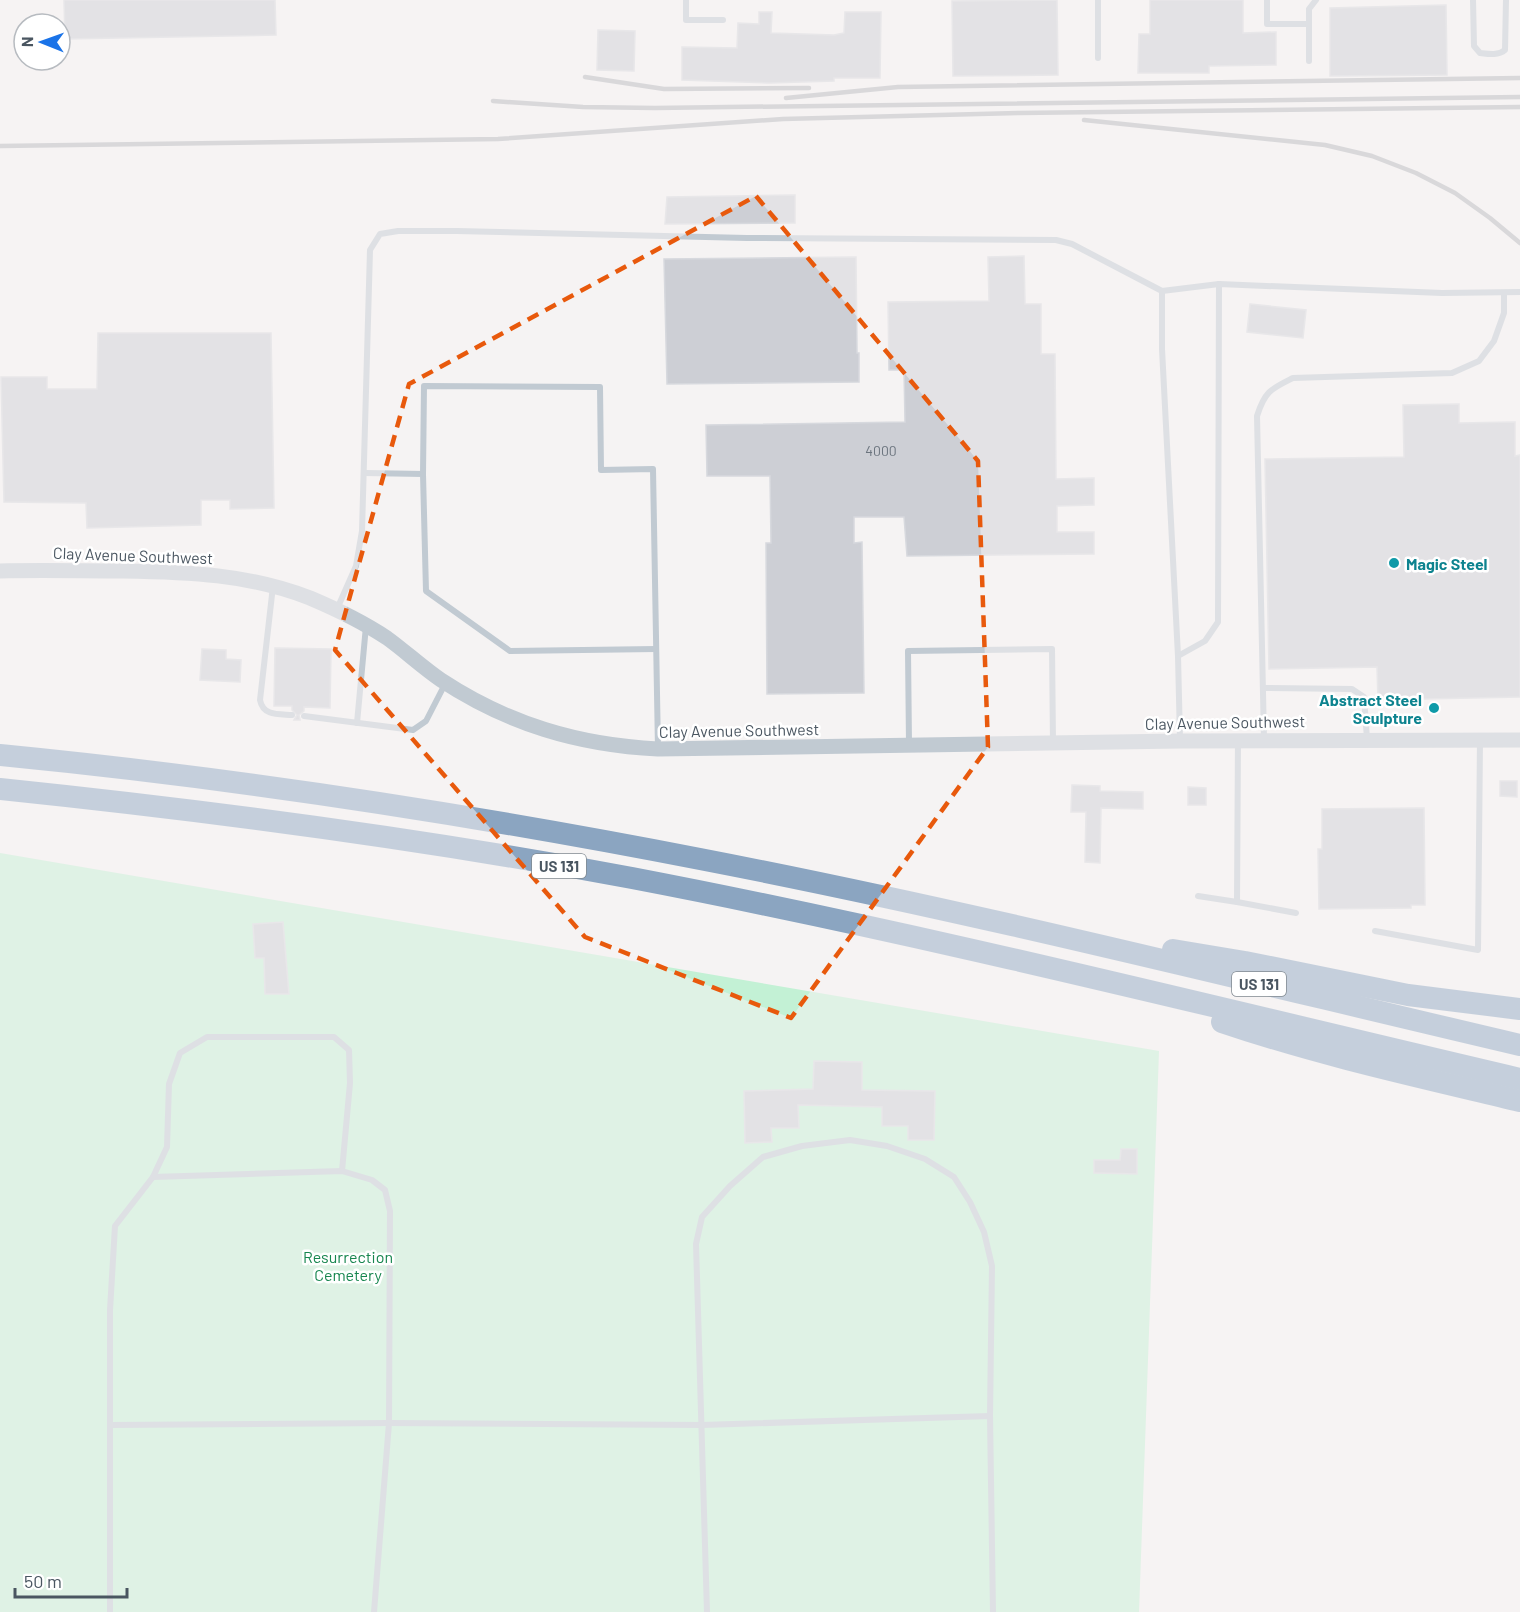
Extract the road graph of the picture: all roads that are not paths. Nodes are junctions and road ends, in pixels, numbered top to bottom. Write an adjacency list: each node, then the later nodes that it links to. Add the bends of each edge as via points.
1 (686, 0): 7 (lane, via 686,20)
2 (1098, 0): 9 (lane)
3 (1267, 0): 8 (lane, via 1266,24)
4 (1316, 0): 8 (lane, via 1309,9)
5 (1473, 0): 6 (lane, via 1474,46 1479,53 1492,54 1505,50)
6 (1506, 0)
7 (723, 20)
8 (1309, 24): 10 (lane)
9 (1098, 58)
10 (1309, 61)
11 (1219, 284): 12 (lane); 14 (lane); 22 (lane, via 1218,622 1205,641)
12 (1162, 291): 15 (lane, via 1056,240 457,231 380,234 370,250); 22 (lane)
13 (1520, 292): 14 (lane)
14 (1504, 293): 24 (lane, via 1504,313 1494,341 1479,361 1452,373 1293,378 1263,398 1257,416)
15 (365, 473): 16 (lane); 19 (lane, via 356,566)
16 (423, 474): 21 (lane, via 426,591 510,651); 21 (lane, via 424,386 600,387 601,470 653,470)
17 (0, 571): 18 (street, Clay Avenue Southwest, via 190,572)
18 (273, 585): 19 (street, Clay Avenue Southwest); 25 (lane, via 262,708)
19 (337, 610): 20 (street, Clay Avenue Southwest)
20 (366, 626): 23 (street, Clay Avenue Southwest); 27 (lane)
21 (656, 649): 36 (lane)
22 (1178, 656): 33 (lane)
23 (446, 683): 27 (lane, via 426,721 413,730); 36 (street, Clay Avenue Southwest, via 496,711 556,734 598,744)
24 (1263, 688): 29 (lane); 30 (lane, via 1352,689 1364,697)
25 (292, 715)
26 (304, 716): 27 (lane)
27 (357, 723)
28 (1238, 740): 29 (street, Clay Avenue Southwest); 33 (street, Clay Avenue Southwest); 40 (lane)
29 (1264, 740): 30 (street, Clay Avenue Southwest)
30 (1367, 740): 31 (street, Clay Avenue Southwest)
31 (1480, 740): 32 (street, Clay Avenue Southwest); 43 (lane, via 1478,950)
32 (1520, 740)
33 (1180, 741): 34 (street, Clay Avenue Southwest)
34 (1053, 743): 35 (street, Clay Avenue Southwest); 35 (lane, via 1052,649 908,651)
35 (909, 745): 36 (street, Clay Avenue Southwest)
36 (658, 749)
37 (0, 755): 42 (highway, US 131, via 318,794 532,828 779,875)
38 (0, 789): 44 (highway, US 131, via 220,814 527,860 794,910)
39 (1198, 896): 40 (lane)
40 (1237, 902): 41 (lane)
41 (1296, 913)
42 (998, 923): 45 (highway, via 1245,962 1408,995); 46 (highway, US 131)
43 (1374, 932)
44 (1111, 982): 47 (highway, US 131); 48 (highway, via 1259,1034)
45 (1520, 1009)
46 (1520, 1045)
47 (1520, 1079)
48 (1520, 1101)
49 (342, 1171): 50 (lane); 50 (lane, via 349,1050 334,1037 207,1037 180,1053 169,1084 167,1147); 52 (lane, via 372,1180 385,1190 390,1210)
50 (153, 1177): 53 (lane, via 115,1226 110,1310)
51 (990, 1416): 54 (lane); 54 (lane, via 992,1266 984,1232 970,1202 954,1177 925,1159 887,1146 850,1140 802,1146 763,1157 702,1217 696,1244); 58 (lane)
52 (388, 1423): 53 (lane); 54 (lane); 56 (lane)
53 (111, 1425): 55 (lane)
54 (702, 1425): 57 (lane)
55 (110, 1612)
56 (374, 1612)
57 (707, 1612)
58 (993, 1612)

